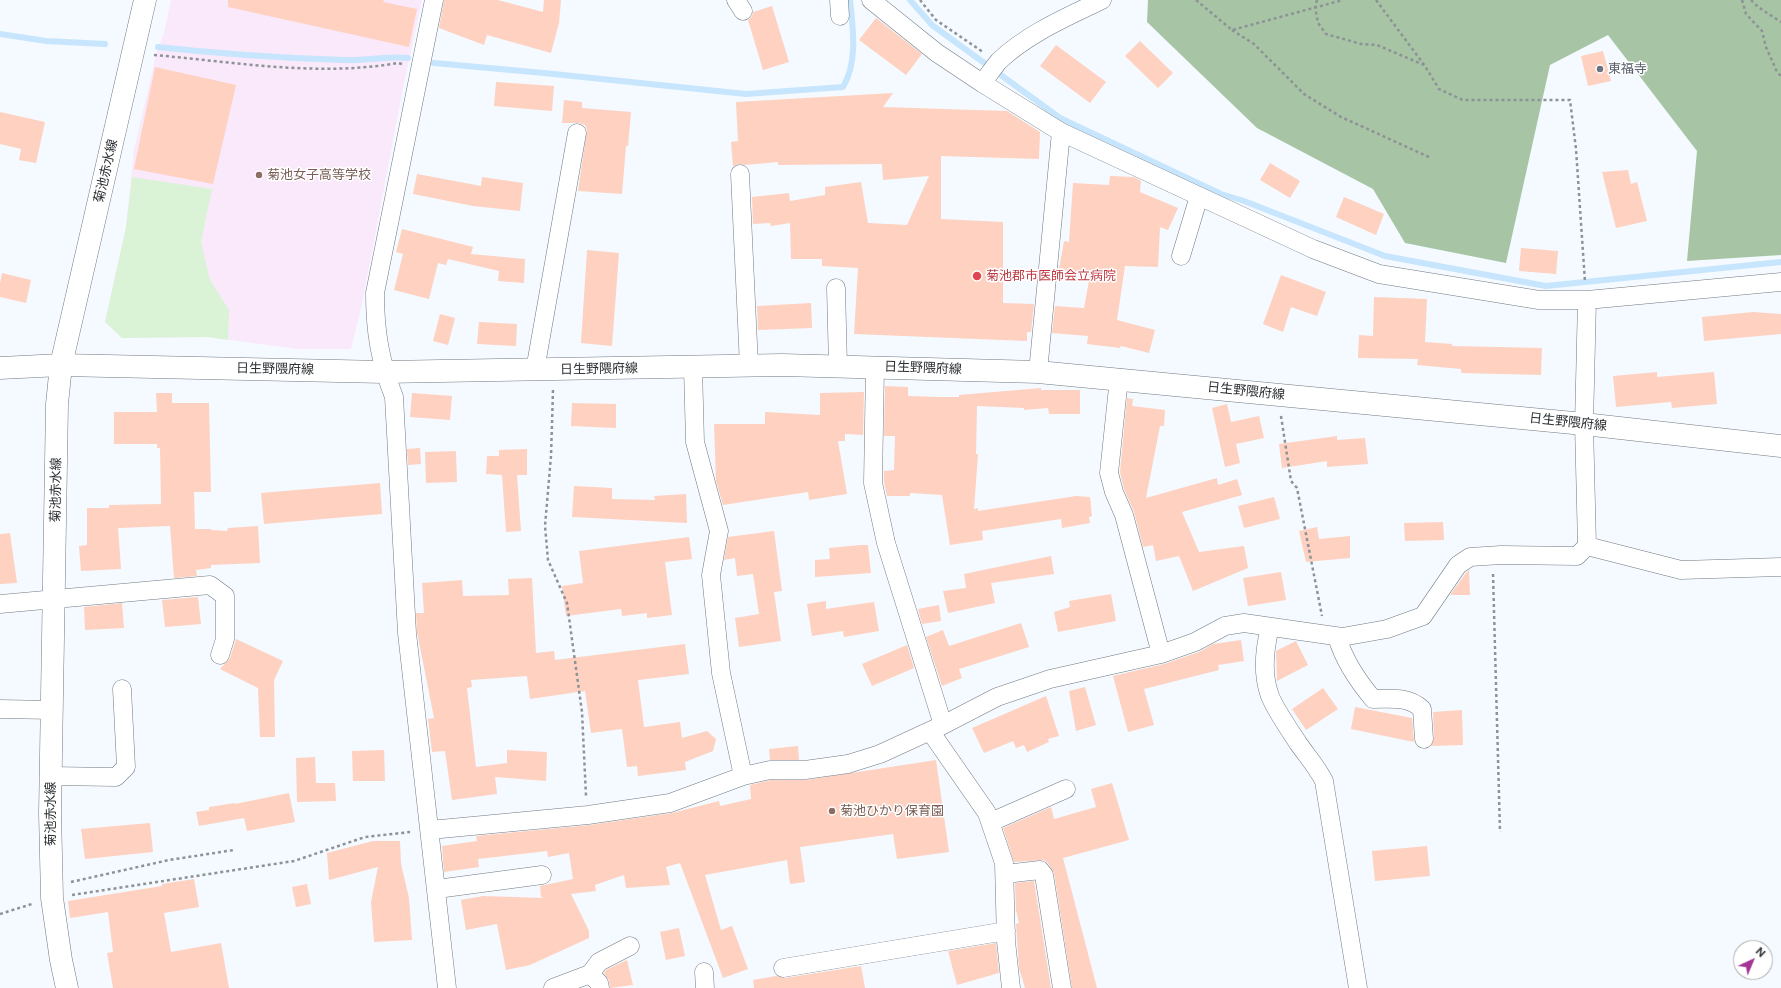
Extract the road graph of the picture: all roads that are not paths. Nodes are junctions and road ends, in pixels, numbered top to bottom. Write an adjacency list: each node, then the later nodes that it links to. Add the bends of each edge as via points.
1 (145, 0): 14 (main road, 菊池赤水線)
2 (434, 0): 21 (street, via 375,293 375,325)
3 (871, 0): 5 (street, via 937,53)
4 (1102, 0): 5 (street, via 1032,36 998,62)
5 (982, 84): 6 (street)
6 (1061, 132): 9 (street); 22 (street)
7 (576, 133): 20 (street)
8 (740, 174): 15 (street)
9 (1199, 196): 10 (street); 13 (street, via 1313,250 1379,274 1539,300)
10 (1181, 256)
11 (1781, 282): 13 (street)
12 (836, 288): 16 (street)
13 (1587, 300): 24 (street)
14 (61, 365): 18 (main road, 日生野隈府線); 21 (main road, 日生野隈府線); 28 (main road, 菊池赤水線, via 57,404)
15 (750, 366): 16 (main road, 日生野隈府線); 19 (main road, 日生野隈府線)
16 (838, 366): 17 (main road, 日生野隈府線)
17 (875, 366): 22 (main road, 日生野隈府線); 37 (street, via 873,483 886,543)
18 (0, 368)
19 (693, 368): 20 (main road, 日生野隈府線); 40 (street, via 695,442 719,531 711,575 721,673)
20 (544, 370): 21 (main road, 日生野隈府線)
21 (384, 372): 43 (street, via 394,397 407,633)
22 (1038, 372): 23 (main road, 日生野隈府線)
23 (1119, 378): 24 (main road, 日生野隈府線); 32 (street, via 1109,473 1124,515)
24 (1584, 424): 25 (main road, 日生野隈府線); 26 (street)
25 (1781, 446)
26 (1587, 546): 27 (street, via 1681,570); 31 (street, via 1577,556 1470,557 1458,565 1423,616 1387,629 1342,637)
27 (1781, 567)
28 (54, 600): 29 (street); 33 (street, via 210,585 225,596 225,639); 36 (main road, 菊池赤水線)
29 (0, 604)
30 (1270, 627): 31 (street); 32 (street, via 1244,622 1225,626 1195,642); 56 (street, via 1266,646 1266,682 1269,695 1324,781)
31 (1328, 635): 38 (street, via 1341,649 1359,682 1373,699 1402,698 1422,709)
32 (1161, 654): 37 (street, via 1050,678 997,698)
33 (220, 655)
34 (122, 689): 39 (street, via 126,766 116,777)
35 (0, 710): 36 (street)
36 (52, 710): 39 (main road, 菊池赤水線)
37 (936, 728): 40 (street, via 880,754 848,764 805,770 770,770); 42 (street)
38 (1424, 739)
39 (51, 776): 51 (main road, 菊池赤水線, via 52,893 61,960)
40 (743, 776): 43 (street, via 670,803 588,816)
41 (1066, 789): 42 (street)
42 (991, 822): 44 (street)
43 (430, 830): 46 (street)
44 (1005, 874): 47 (street); 55 (street, via 1040,870 1044,875)
45 (542, 875): 46 (street)
46 (437, 889): 52 (street)
47 (1006, 931): 49 (street); 54 (street)
48 (630, 946): 50 (street, via 599,962)
49 (783, 968)
50 (595, 981): 53 (street)
51 (68, 988)
52 (447, 988)
53 (553, 988)
54 (1011, 988)
55 (1062, 988)
56 (1358, 988)

